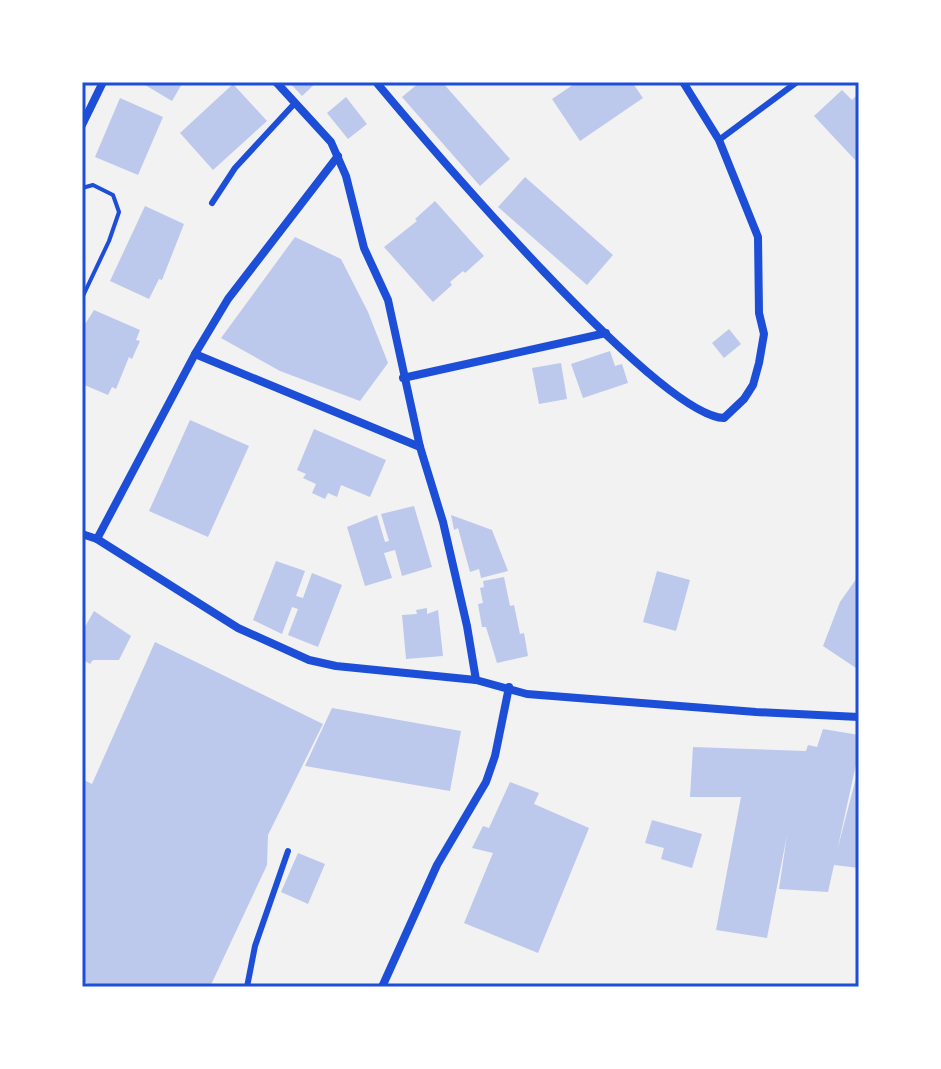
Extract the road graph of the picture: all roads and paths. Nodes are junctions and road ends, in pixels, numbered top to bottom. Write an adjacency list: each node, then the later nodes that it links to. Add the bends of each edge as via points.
1 (103, 82): 7 (street)
2 (276, 82): 6 (street)
3 (376, 82): 13 (street, via 486,211)
4 (683, 82): 8 (street)
5 (797, 82): 8 (lane)
6 (295, 103): 9 (street); 11 (lane, via 235,168)
7 (82, 125)
8 (719, 140): 13 (street, via 758,237 764,334 753,385 724,418 713,418 693,408)
9 (338, 156): 14 (street, via 228,299); 15 (street, via 364,248 388,300)
10 (82, 188): 12 (path, via 93,185 113,195 119,212)
11 (212, 203)
12 (82, 298)
13 (606, 333): 15 (street)
14 (195, 354): 16 (street); 18 (street)
15 (403, 378): 16 (street)
16 (420, 447): 19 (street, via 443,522)
17 (82, 534): 18 (street)
18 (97, 539): 19 (street, via 238,628 309,660)
19 (476, 680): 20 (street)
20 (509, 687): 21 (street, via 527,694); 24 (street, via 486,782 437,865)
21 (859, 717)
22 (288, 851): 23 (lane, via 255,946)
23 (247, 987)
24 (382, 987)

